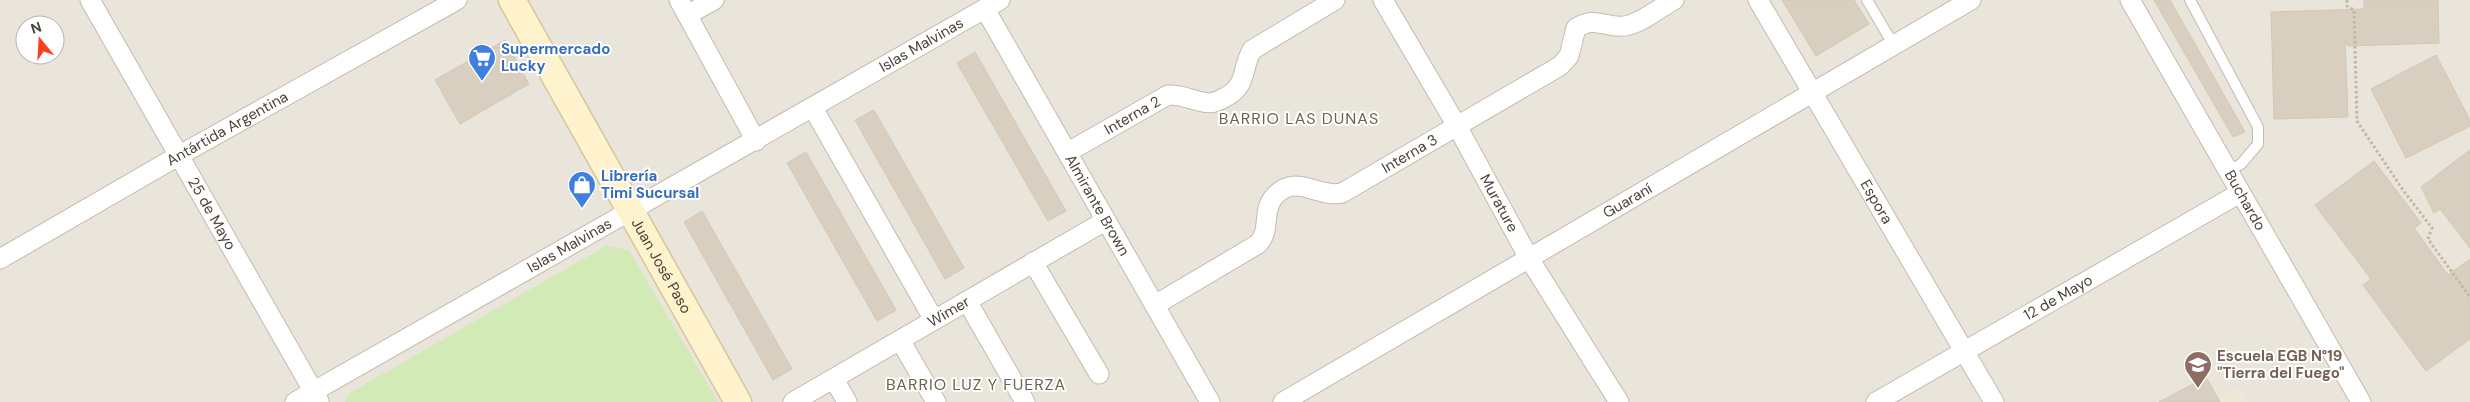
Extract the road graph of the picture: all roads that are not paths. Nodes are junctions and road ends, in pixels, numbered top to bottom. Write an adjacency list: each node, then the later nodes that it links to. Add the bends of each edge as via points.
1 (90, 0): 21 (street, 25 de Mayo)
2 (456, 0): 21 (street, Antártida Argentina)
3 (512, 0): 24 (main road, Juan José Paso)
4 (714, 0): 14 (street)
5 (1335, 0): 20 (street, Interna 2, via 1252,50 1242,82 1226,97 1213,103 1168,95)
6 (1383, 0): 18 (street, Murature)
7 (1674, 0): 18 (street, Interna 3, via 1632,24 1584,22 1576,28 1569,56 1560,66)
8 (1758, 0): 16 (street, Espora)
9 (1867, 0): 15 (lane)
10 (1971, 0): 15 (street, Guaraní)
11 (2130, 0): 22 (street, Buchardo)
12 (2190, 0): 22 (lane, via 2258,128 2258,144 2241,164)
13 (993, 5): 17 (street, Islas Malvinas); 20 (street, Almirante Brown)
14 (683, 8): 19 (street)
15 (1893, 44): 16 (street, Guaraní)
16 (1812, 93): 27 (street, Guaraní); 33 (street, Espora)
17 (813, 108): 19 (street, Islas Malvinas); 31 (street)
18 (1457, 126): 27 (street, Murature); 30 (street, Interna 3, via 1342,193 1327,195 1303,186 1279,192 1269,206 1266,231 1258,244)
19 (756, 141): 24 (street, Islas Malvinas)
20 (1068, 152): 25 (street, Almirante Brown)
21 (178, 156): 26 (street, Antártida Argentina); 36 (street, 25 de Mayo)
22 (2227, 172): 23 (street, Buchardo)
23 (2240, 193): 33 (street, 12 de Mayo); 48 (street, Buchardo)
24 (632, 212): 36 (street, Islas Malvinas); 38 (main road, Juan José Paso)
25 (1105, 221): 28 (street, Wimer); 30 (street, Almirante Brown)
26 (0, 259)
27 (1530, 260): 44 (street, Guaraní); 45 (street, Murature)
28 (1033, 262): 29 (street, Wimer); 34 (street)
29 (967, 301): 31 (street, Wimer); 42 (street)
30 (1155, 304): 43 (street, Almirante Brown)
31 (934, 320): 32 (street, Wimer)
32 (900, 340): 35 (street, Wimer); 41 (street)
33 (1964, 350): 46 (street, 12 de Mayo); 47 (street, Espora)
34 (1099, 374)
35 (834, 378): 39 (street, Wimer); 40 (street)
36 (317, 397): 37 (street, Islas Malvinas)
37 (295, 402)
38 (738, 402)
39 (793, 402)
40 (847, 402)
41 (936, 402)
42 (1025, 402)
43 (1210, 402)
44 (1283, 402)
45 (1619, 402)
46 (1876, 402)
47 (1994, 402)
48 (2361, 402)

